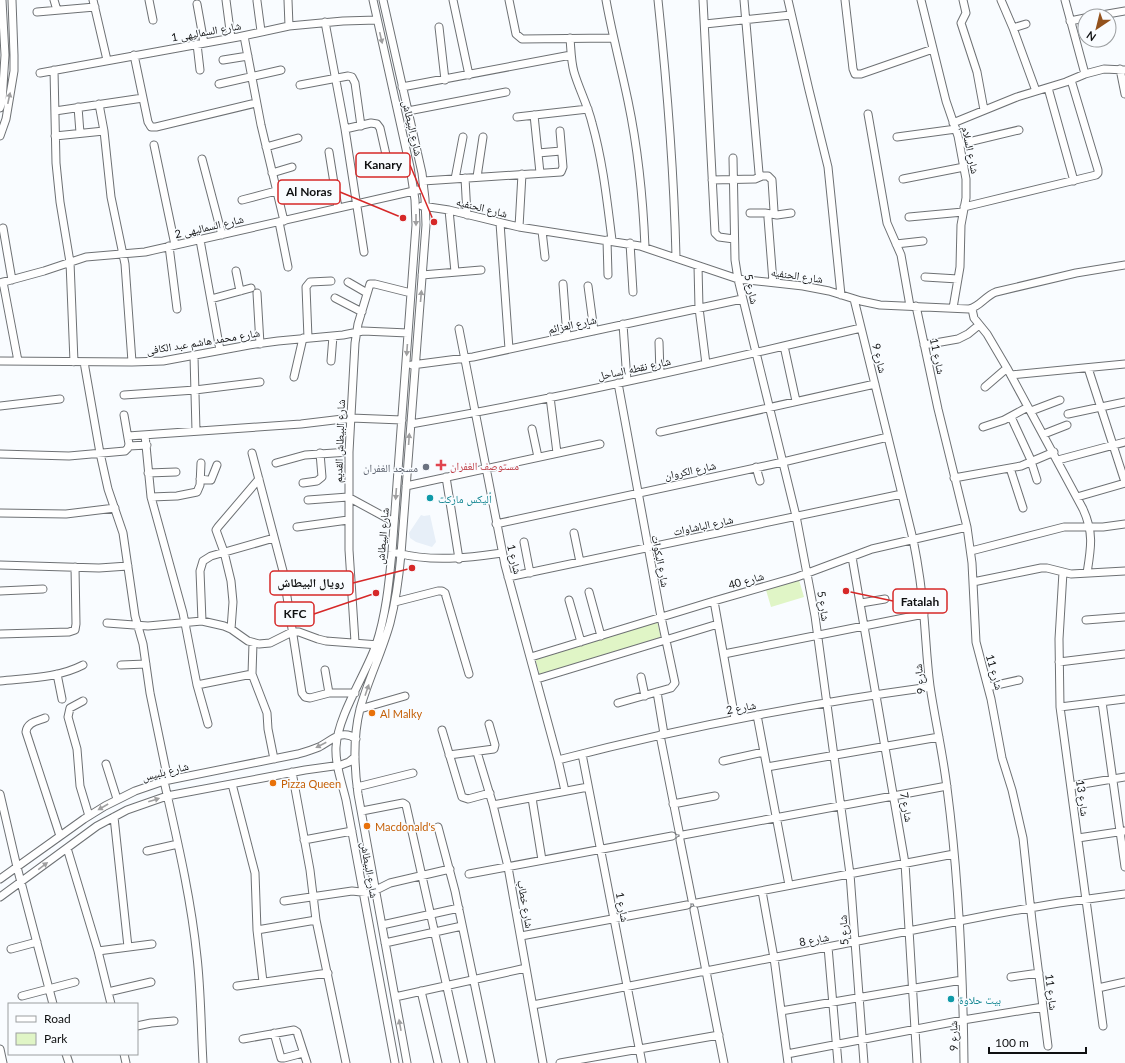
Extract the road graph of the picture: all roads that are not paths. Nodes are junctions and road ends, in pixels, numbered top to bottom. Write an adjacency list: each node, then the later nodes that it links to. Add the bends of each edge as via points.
1 (2, 0): 73 (street, via 5,55)
2 (12, 0): 88 (street, one-way to 2, via 6,118 14,71)
3 (54, 0): 24 (street)
4 (149, 0): 27 (street)
5 (226, 0): 40 (street)
6 (288, 0): 35 (street)
7 (373, 0): 28 (street, شارع البيطاش)
8 (383, 0): 62 (street, شارع البيطاش)
9 (453, 0): 56 (street)
10 (509, 0): 41 (street, via 519,38)
11 (606, 0): 42 (street)
12 (658, 0): 148 (street)
13 (703, 0): 33 (street)
14 (744, 0): 29 (street)
15 (788, 0): 26 (street)
16 (845, 0): 44 (street, via 855,74)
17 (921, 0): 44 (street, شارع السلام)
18 (963, 0): 75 (street, via 966,13 961,23 977,72)
19 (1001, 0): 37 (street)
20 (1065, 0): 31 (street)
21 (257, 1): 38 (street)
22 (94, 3): 24 (street); 48 (street)
23 (197, 4): 43 (street)
24 (57, 10): 25 (street)
25 (37, 12)
26 (791, 15): 29 (street); 172 (street, via 828,168)
27 (153, 20)
28 (377, 20): 32 (street, شارع السماليهى 1); 61 (street, شارع البيطاش, one-way to 61)
29 (745, 20): 33 (street); 108 (street, via 759,172)
30 (1077, 20): 31 (street)
31 (1070, 21): 55 (street)
32 (326, 22): 35 (street, شارع السماليهى 1); 58 (street)
33 (705, 24): 113 (street)
34 (1026, 24): 37 (street)
35 (288, 26): 38 (street, شارع السماليهى 1)
36 (438, 27): 59 (street)
37 (1013, 28): 66 (street)
38 (261, 32): 39 (street, شارع السماليهى 1)
39 (244, 36): 40 (street, شارع السماليهى 1); 46 (street)
40 (231, 38): 43 (street, شارع السماليهى 1)
41 (570, 38): 42 (street); 47 (street)
42 (613, 38): 144 (street, via 641,181)
43 (200, 44): 45 (street, شارع السماليهى 1); 51 (street)
44 (933, 49): 82 (street, شارع السلام)
45 (134, 55): 48 (street, شارع السماليهى 1); 69 (street)
46 (248, 56): 49 (street); 57 (street)
47 (571, 56): 56 (street); 74 (street)
48 (107, 60): 50 (street, شارع السماليهى 1)
49 (223, 60)
50 (54, 70): 54 (street, شارع السماليهى 1); 76 (street)
51 (200, 70)
52 (281, 70): 57 (street)
53 (1122, 70): 55 (street, via 1104,69); 68 (street)
54 (40, 73)
55 (1085, 74): 60 (street)
56 (469, 76): 59 (street)
57 (251, 77): 63 (street); 70 (street)
58 (336, 78): 64 (street); 81 (street, via 350,76 354,80); 83 (street)
59 (444, 80): 62 (street)
60 (1071, 80): 65 (street); 115 (street, via 1098,173)
61 (391, 81): 62 (street); 100 (street, شارع البيطاش)
62 (402, 83): 77 (street, شارع البيطاش)
63 (219, 84)
64 (300, 85)
65 (1048, 88): 66 (street); 115 (street)
66 (1036, 91): 75 (street)
67 (506, 92): 77 (street)
68 (1125, 94)
69 (143, 98): 70 (street, via 151,127); 71 (street)
70 (256, 103): 96 (street)
71 (99, 104): 72 (street); 85 (street)
72 (78, 107): 76 (street); 87 (street)
73 (0, 108)
74 (588, 108): 79 (street); 139 (street, via 604,172)
75 (984, 110): 82 (street)
76 (55, 111): 89 (street)
77 (408, 111): 116 (street, شارع البيطاش)
78 (868, 114): 142 (street, شارع 11, via 887,223)
79 (534, 115): 80 (street); 99 (street)
80 (517, 117)
81 (361, 126): 83 (street); 100 (street, via 373,123 379,126 388,160)
82 (955, 126): 92 (street); 94 (street, شارع السلام)
83 (345, 129): 120 (street)
84 (1019, 130): 94 (street)
85 (104, 131): 87 (street); 146 (street, via 112,197)
86 (560, 131): 97 (street)
87 (80, 134): 89 (street)
88 (0, 136)
89 (55, 136): 149 (street, via 58,189)
90 (463, 137): 111 (street)
91 (483, 137): 110 (street)
92 (897, 137)
93 (298, 138): 96 (street)
94 (960, 144): 104 (street, شارع السلام)
95 (154, 145): 143 (street)
96 (266, 147): 105 (street)
97 (561, 151): 99 (street); 106 (street, شارع السماليهى 2, via 562,171)
98 (330, 152): 123 (street)
99 (538, 153): 106 (street)
100 (408, 158): 117 (street, شارع البيطاش)
101 (733, 158): 114 (street, شارع 5)
102 (202, 159): 136 (street)
103 (292, 167): 105 (street)
104 (964, 167): 112 (street); 124 (street, شارع السلام)
105 (272, 173): 118 (street)
106 (540, 173): 107 (street, شارع السماليهى 2)
107 (522, 174): 110 (street, شارع السماليهى 2); 133 (street)
108 (762, 176): 114 (street); 128 (street, via 768,176 772,180 774,209)
109 (465, 178): 110 (street, شارع السماليهى 2); 111 (street, شارع السماليهى 2); 129 (street)
110 (477, 178)
111 (455, 179): 116 (street, شارع السماليهى 2)
112 (903, 179)
113 (712, 180): 114 (street); 137 (street, via 715,233 719,237)
114 (734, 180): 137 (street, شارع 5)
115 (1074, 181): 124 (street)
116 (424, 185): 117 (street, شارع السماليهى 2); 122 (street, شارع البيطاش)
117 (414, 190): 120 (street, شارع السماليهى 2); 121 (street, شارع البيطاش)
118 (276, 191): 119 (street); 131 (street)
119 (242, 200)
120 (357, 204): 123 (street, شارع السماليهى 2); 145 (street)
121 (416, 206): 122 (street, شارع الحنفيه); 171 (street, شارع البيطاش, one-way to 171)
122 (426, 207): 125 (street, شارع الحنفيه); 156 (street, شارع البيطاش)
123 (338, 208): 131 (street, شارع السماليهى 2)
124 (964, 209): 130 (street); 160 (street, شارع السلام)
125 (449, 210): 129 (street, شارع الحنفيه); 155 (street)
126 (791, 213): 128 (street)
127 (750, 214): 128 (street)
128 (770, 214): 165 (street, via 768,218)
129 (467, 215): 132 (street, شارع الحنفيه)
130 (909, 217)
131 (282, 221): 136 (street, شارع السماليهى 2); 152 (street)
132 (500, 223): 133 (street, شارع الحنفيه); 197 (street)
133 (519, 227): 135 (street, شارع الحنفيه)
134 (4, 228): 161 (street)
135 (542, 230): 139 (street, شارع الحنفيه); 147 (street)
136 (222, 235): 138 (street, شارع السماليهى 2)
137 (734, 239): 159 (street, شارع 5)
138 (200, 240): 143 (street, شارع السماليهى 2); 174 (street)
139 (609, 240): 141 (street, شارع الحنفيه); 157 (street)
140 (923, 241): 142 (street)
141 (630, 243): 144 (street, شارع الحنفيه); 169 (street)
142 (896, 244): 177 (street, شارع 11)
143 (172, 246): 146 (street, شارع السماليهى 2); 181 (street)
144 (646, 247): 148 (street, شارع الحنفيه)
145 (364, 252)
146 (123, 254): 149 (street, شارع السماليهى 2, via 94,256); 207 (street)
147 (545, 257)
148 (676, 257): 151 (street, شارع الحنفيه)
149 (70, 262): 161 (street, شارع السماليهى 2); 205 (street)
150 (1125, 265): 180 (street, via 1076,273 996,292)
151 (698, 266): 159 (street, شارع الحنفيه); 178 (street)
152 (288, 267)
153 (481, 270): 155 (street)
154 (236, 271): 168 (street)
155 (455, 272): 156 (street)
156 (422, 275): 210 (street, شارع البيطاش, one-way to 156)
157 (608, 275)
158 (925, 277): 160 (street)
159 (738, 279): 165 (street, شارع الحنفيه); 175 (street, شارع 5)
160 (958, 279): 179 (street, شارع السلام)
161 (12, 280): 163 (street, شارع السماليهى 2)
162 (331, 280): 192 (street, via 310,282 306,287)
163 (2, 282): 203 (street)
164 (348, 282): 170 (street)
165 (773, 282): 172 (street, شارع الحنفيه)
166 (563, 284): 191 (street)
167 (588, 286): 187 (street)
168 (240, 291): 174 (street); 194 (street, via 254,291)
169 (633, 292)
170 (367, 293): 171 (street, via 372,284); 182 (street, شارع البيطاش القديم)
171 (411, 293): 189 (street, شارع البيطاش)
172 (841, 295): 176 (street, شارع الحنفيه)
173 (335, 298): 182 (street)
174 (211, 299): 198 (street)
175 (742, 299): 178 (street, شارع العزائم); 199 (street, شارع 5)
176 (854, 299): 177 (street, شارع الحنفيه, via 880,305); 185 (street, شارع 9)
177 (913, 306): 179 (street, شارع الحنفيه); 195 (street, شارع 11)
178 (699, 308): 183 (street, شارع العزائم); 208 (street)
179 (953, 308): 180 (street, شارع الحنفيه)
180 (972, 308): 184 (street, via 974,318)
181 (177, 309)
182 (362, 312): 188 (street, شارع البيطاش القديم)
183 (623, 324): 187 (street, شارع العزائم); 217 (street)
184 (980, 325): 195 (street, via 958,339); 212 (street)
185 (861, 328): 196 (street, شارع نقطه الساحل); 220 (street, شارع 9)
186 (459, 329): 201 (street, شارع 1)
187 (594, 331): 191 (street, شارع العزائم)
188 (357, 332): 189 (street, شارع محمد هاشم عبد الكافى, via 369,330); 190 (street, شارع محمد هاشم عبد الكافى); 237 (street, شارع البيطاش القديم)
189 (408, 333): 211 (street, شارع البيطاش, one-way to 211)
190 (332, 336): 192 (street, شارع محمد هاشم عبد الكافى); 204 (street)
191 (566, 337): 197 (street, شارع العزائم)
192 (306, 338): 194 (street, شارع محمد هاشم عبد الكافى); 216 (street)
193 (659, 342): 214 (street)
194 (260, 344): 198 (street, شارع محمد هاشم عبد الكافى)
195 (924, 345): 274 (street, شارع 11)
196 (784, 346): 199 (street, شارع نقطه الساحل); 227 (street)
197 (509, 349): 201 (street, شارع العزائم)
198 (220, 350): 200 (street, شارع محمد هاشم عبد الكافى)
199 (756, 353): 208 (street, شارع نقطه الساحل); 230 (street, شارع 5)
200 (194, 356): 207 (street, شارع محمد هاشم عبد الكافى); 222 (street)
201 (465, 359): 210 (street, شارع العزائم); 233 (street, شارع 1)
202 (0, 361): 203 (street, شارع محمد هاشم عبد الكافى)
203 (18, 361): 205 (street, شارع محمد هاشم عبد الكافى)
204 (331, 361)
205 (74, 362): 206 (street, شارع محمد هاشم عبد الكافى)
206 (84, 362): 207 (street, شارع محمد هاشم عبد الكافى); 256 (street)
207 (132, 362)
208 (706, 364): 214 (street, شارع نقطه الساحل)
209 (1125, 364): 213 (street)
210 (415, 365): 211 (street, شارع العزائم); 239 (street, شارع البيطاش)
211 (406, 366): 238 (street, شارع البيطاش)
212 (1007, 368): 215 (street); 221 (street)
213 (1088, 368): 215 (street); 231 (street)
214 (660, 374): 217 (street, شارع نقطه الساحل)
215 (1011, 375): 232 (street)
216 (294, 377)
217 (626, 381): 219 (street, شارع نقطه الساحل)
218 (260, 382): 222 (street)
219 (618, 383): 224 (street, شارع نقطه الساحل); 282 (street, شارع البكوات)
220 (875, 384): 227 (street); 248 (street, شارع 9)
221 (985, 387)
222 (195, 390): 223 (street); 243 (street)
223 (124, 395)
224 (550, 397): 233 (street, شارع نقطه الساحل); 258 (street)
225 (60, 399): 229 (street)
226 (1060, 400): 232 (street)
227 (796, 401): 230 (street)
228 (1125, 402): 231 (street)
229 (0, 406)
230 (770, 407): 244 (street); 263 (street, شارع 5)
231 (1100, 407): 235 (street); 252 (street)
232 (1030, 409): 236 (street); 245 (street)
233 (475, 413): 239 (street, شارع نقطه الساحل); 270 (street, شارع 1)
234 (124, 414): 247 (street)
235 (1068, 414)
236 (1011, 417): 241 (street); 264 (street)
237 (351, 418): 238 (street); 243 (street); 254 (street, شارع البيطاش القديم)
238 (402, 420): 293 (street, شارع البيطاش, one-way to 293)
239 (410, 424): 281 (street, شارع البيطاش, one-way to 239)
240 (1067, 425): 245 (street)
241 (983, 427)
242 (532, 429): 261 (street)
243 (196, 431): 246 (street)
244 (660, 432)
245 (1044, 434): 255 (street)
246 (145, 435): 247 (street); 251 (street)
247 (128, 436): 253 (street)
248 (888, 437): 263 (street, شارع الكروان); 283 (street, شارع 9)
249 (1125, 442): 252 (street)
250 (600, 444): 258 (street)
251 (147, 445): 253 (street); 271 (street)
252 (1114, 445): 262 (street); 280 (street)
253 (129, 446): 256 (street, via 125,451)
254 (349, 452): 260 (street); 286 (street, شارع البيطاش القديم)
255 (1054, 452): 262 (street); 264 (street)
256 (100, 453): 259 (street, via 60,456); 288 (street)
257 (252, 453): 276 (street)
258 (558, 453): 261 (street)
259 (0, 454)
260 (320, 454): 266 (street, via 295,457); 279 (street, via 322,477 317,481)
261 (538, 458): 270 (street)
262 (1058, 460): 284 (street)
263 (783, 462): 268 (street, شارع الكروان); 291 (street, شارع 5)
264 (1032, 462): 269 (street); 277 (street)
265 (201, 463): 275 (street)
266 (276, 463)
267 (217, 465): 275 (street, via 211,480)
268 (756, 467): 278 (street); 282 (street, شارع الكروان)
269 (1010, 468): 274 (street); 289 (street)
270 (486, 469): 273 (street); 294 (street, شارع 1)
271 (148, 472): 272 (street); 285 (street)
272 (176, 472)
273 (446, 477): 281 (street); 310 (street)
274 (954, 478): 298 (street, شارع 11)
275 (200, 479): 285 (street, via 199,489 194,493 173,497)
276 (259, 479): 300 (street); 305 (street, via 217,528)
277 (1037, 480)
278 (760, 481)
279 (303, 483)
280 (1125, 483): 284 (street)
281 (406, 486): 308 (street, شارع البيطاش)
282 (637, 493): 294 (street, شارع الكروان); 303 (street, شارع البكوات)
283 (902, 494): 291 (street, شارع الباشاوات); 301 (street, شارع 9)
284 (1076, 496): 296 (street)
285 (151, 497): 337 (street)
286 (348, 497): 287 (street); 292 (street, شارع البيطاش القديم); 293 (street)
287 (308, 500)
288 (114, 508): 290 (street, via 66,514); 313 (street, via 123,533)
289 (1023, 508)
290 (0, 513)
291 (796, 516): 303 (street, شارع الباشاوات); 318 (street, شارع 5)
292 (348, 520): 297 (street); 321 (street, شارع البيطاش القديم)
293 (394, 522): 306 (street, شارع البيطاش)
294 (496, 524): 307 (street, شارع 1)
295 (1125, 524): 296 (street)
296 (1090, 526): 304 (street, via 1064,526); 319 (street)
297 (297, 527)
298 (967, 527): 301 (street, شارع 40); 304 (street, شارع 11)
299 (574, 533): 311 (street)
300 (274, 538): 305 (street); 343 (street, via 283,571)
301 (913, 538): 309 (street, شارع 40); 332 (street, شارع 9)
302 (524, 542): 317 (street)
303 (647, 548): 311 (street, شارع الباشاوات); 333 (street, شارع البكوات)
304 (971, 551): 322 (street, شارع 11)
305 (224, 552): 336 (street, via 206,558 200,566); 342 (street, via 232,588)
306 (392, 552): 308 (street); 351 (street, شارع البيطاش)
307 (502, 553): 310 (street); 320 (street, شارع 1)
308 (402, 554): 310 (street); 330 (street, شارع البيطاش)
309 (852, 557): 318 (street, شارع 40); 331 (street, شارع 7)
310 (459, 559)
311 (580, 562): 317 (street, شارع الباشاوات)
312 (0, 565): 314 (street)
313 (128, 566): 314 (street); 340 (street)
314 (75, 567): 344 (street, via 75,630)
315 (1125, 571): 319 (street)
316 (1063, 572): 319 (street); 322 (street, via 1041,568); 355 (street, شارع 13)
317 (530, 573): 320 (street, شارع الباشاوات)
318 (808, 573): 329 (street, شارع 40); 345 (street, شارع 5)
319 (1087, 573)
320 (508, 577): 354 (street, شارع 1)
321 (351, 580): 323 (street); 348 (street, شارع البيطاش القديم)
322 (973, 582): 369 (street, شارع 11, via 976,642)
323 (311, 587)
324 (43, 589): 325 (street)
325 (0, 591)
326 (589, 592): 346 (street)
327 (885, 599): 331 (street)
328 (569, 600): 349 (street)
329 (714, 601): 333 (street, شارع 40); 339 (street)
330 (395, 602): 351 (street, شارع البيطاش); 362 (street, via 438,591 445,593)
331 (860, 603): 341 (street, شارع 7)
332 (924, 614): 341 (street); 368 (street, شارع 9)
333 (661, 617): 346 (street, شارع 40); 347 (street, شارع البكوات)
334 (1125, 617): 335 (street)
335 (1086, 620)
336 (202, 621): 337 (street); 342 (street)
337 (185, 622): 340 (street); 367 (street)
338 (107, 623): 340 (street)
339 (718, 624): 347 (street); 352 (street)
340 (136, 625): 356 (street, via 143,644)
341 (864, 626): 345 (street); 373 (street, شارع 7)
342 (232, 629): 350 (street)
343 (292, 632): 348 (street, via 299,632 318,640); 350 (street, via 270,643); 372 (street, via 302,693 310,698)
344 (0, 634)
345 (818, 635): 352 (street); 379 (street, شارع 5)
346 (601, 636): 349 (street, شارع 40)
347 (666, 640): 364 (street); 371 (street, شارع البكوات, via 675,683 671,688)
348 (355, 642): 351 (street)
349 (581, 642): 354 (street, شارع 40)
350 (253, 643): 361 (street)
351 (380, 645): 370 (street, شارع البيطاش); 383 (street, شارع البيطاش, one-way to 351)
352 (724, 654): 386 (street)
353 (1125, 654): 355 (street)
354 (531, 657): 364 (street, شارع 1)
355 (1059, 662): 382 (street, شارع 13)
356 (146, 664): 358 (street); 411 (street)
357 (83, 665): 360 (street)
358 (121, 665)
359 (325, 670): 372 (street)
360 (58, 674): 366 (street); 376 (street)
361 (252, 674): 367 (street); 401 (street, via 267,713)
362 (468, 674)
363 (641, 676): 375 (street)
364 (537, 679): 402 (street, شارع 1)
365 (1020, 680): 369 (street)
366 (0, 681)
367 (197, 685): 387 (street)
368 (930, 687): 373 (street, شارع 2); 392 (street, شارع 9)
369 (988, 687): 467 (street, شارع 11, via 1002,758 1023,838)
370 (355, 692): 372 (street); 391 (street, شارع البيطاش)
371 (657, 692): 375 (street, شارع البكوات); 390 (street)
372 (329, 693)
373 (876, 694): 379 (street, شارع 2); 394 (street, شارع 7)
374 (405, 696): 383 (street)
375 (645, 696): 381 (street, شارع البكوات)
376 (62, 699)
377 (1125, 699): 380 (street)
378 (83, 701): 429 (street, via 70,708 68,716 77,750 80,786)
379 (826, 702): 384 (street, شارع 2); 399 (street, شارع 5)
380 (1102, 702): 382 (street); 410 (street)
381 (618, 703)
382 (1060, 707): 414 (street, شارع 13)
383 (360, 709): 393 (street, شارع البيطاش)
384 (757, 715): 386 (street, شارع 2); 396 (street)
385 (46, 718): 437 (street, via 30,724 26,732)
386 (735, 719): 390 (street, شارع 2)
387 (208, 724)
388 (489, 724): 395 (street, via 495,747 492,750)
389 (442, 730): 398 (street)
390 (662, 735): 397 (street, شارع 2); 425 (street)
391 (338, 736): 393 (street, via 349,735); 401 (street, شارع بلبيس, one-way to 401, via 308,751); 405 (street, شارع البيطاش)
392 (939, 737): 394 (street); 413 (street, شارع 9)
393 (356, 739): 400 (street, شارع البيطاش)
394 (885, 746): 399 (street); 422 (street, شارع 7)
395 (477, 752): 398 (street); 418 (street, شارع خطاب)
396 (764, 752): 403 (street); 406 (street)
397 (582, 754): 402 (street, شارع 2); 415 (street, شارع 1)
398 (449, 755): 418 (street, via 462,797 468,799)
399 (834, 756): 406 (street); 427 (street, شارع 5)
400 (355, 757): 405 (street, via 345,764); 416 (street, شارع البيطاش)
401 (274, 758): 411 (street, شارع بلبيس)
402 (558, 760): 417 (street, شارع 1)
403 (723, 761)
404 (106, 764): 424 (street)
405 (337, 765): 407 (street); 434 (street, شارع البيطاش)
406 (767, 767): 431 (street)
407 (292, 772): 412 (street); 439 (street)
408 (413, 773): 416 (street)
409 (1125, 777): 410 (street)
410 (1113, 779): 414 (street); 435 (street)
411 (166, 781): 420 (street); 424 (street, شارع بلبيس, via 141,788)
412 (232, 784): 420 (street); 474 (street, via 255,873)
413 (947, 786): 422 (street); 444 (street, شارع 9)
414 (1070, 786): 438 (street, شارع 13)
415 (588, 787): 417 (street); 442 (street, شارع 1)
416 (358, 788): 428 (street, شارع البيطاش)
417 (565, 791): 423 (street)
418 (490, 793): 426 (street, شارع خطاب)
419 (0, 794): 432 (street)
420 (167, 796): 430 (street, one-way to 420); 440 (street)
421 (715, 796): 425 (street)
422 (894, 796): 427 (street); 446 (street, شارع 7)
423 (532, 798): 426 (street); 445 (street)
424 (117, 799): 429 (street, شارع بلبيس, one-way to 429)
425 (673, 804): 436 (street)
426 (493, 806): 448 (street, شارع خطاب)
427 (841, 806): 431 (street); 452 (street, شارع 5)
428 (362, 811): 453 (street, via 406,805); 457 (street, شارع البيطاش)
429 (89, 816): 437 (street, شارع بلبيس)
430 (114, 817): 441 (street); 482 (street)
431 (777, 817): 436 (street); 456 (street)
432 (3, 820): 447 (street)
433 (438, 827): 450 (street)
434 (352, 831): 439 (street); 459 (street, شارع البيطاش)
435 (1123, 831): 438 (street); 449 (street)
436 (680, 835): 442 (street, via 674,833 672,836); 465 (street)
437 (60, 836): 447 (street, شارع بلبيس)
438 (1078, 838): 463 (street, شارع 13)
439 (304, 840): 461 (street)
440 (178, 844): 443 (street); 531 (street, via 197,957)
441 (67, 848): 455 (street, one-way to 441); 485 (street)
442 (600, 850): 445 (street); 469 (street, شارع 1)
443 (147, 851)
444 (954, 854): 446 (street); 471 (street, شارع 9)
445 (542, 860): 448 (street)
446 (905, 863): 452 (street); 475 (street, شارع 7)
447 (17, 867): 454 (street, شارع بلبيس); 455 (street)
448 (508, 867): 451 (street); 477 (street, شارع خطاب)
449 (1125, 867)
450 (450, 869): 453 (street); 466 (street)
451 (469, 874)
452 (850, 874): 456 (street); 479 (street, شارع 5)
453 (422, 875): 457 (street, via 390,883); 468 (street)
454 (0, 879)
455 (21, 882): 462 (street); 478 (street)
456 (790, 885): 458 (street)
457 (376, 890): 459 (street, via 370,893); 472 (street, شارع البيطاش)
458 (762, 890): 465 (street); 486 (street)
459 (363, 892): 461 (street); 534 (street, شارع البيطاش)
460 (1125, 894): 463 (street, شارع 8)
461 (313, 896): 464 (street); 470 (street)
462 (0, 897)
463 (1086, 899): 467 (street, شارع 8); 502 (street, شارع 13)
464 (284, 900)
465 (692, 904): 469 (street); 488 (street)
466 (459, 908): 468 (street); 473 (street)
467 (1031, 908): 471 (street, شارع 8); 490 (street, شارع 11)
468 (430, 914): 472 (street); 476 (street)
469 (614, 918): 477 (street); 500 (street, شارع 1)
470 (316, 920): 474 (street); 489 (street)
471 (958, 922): 475 (street, شارع 8); 493 (street, شارع 9)
472 (382, 925): 480 (street, شارع البيطاش)
473 (462, 926): 476 (street); 492 (street)
474 (257, 930): 496 (street)
475 (909, 931): 479 (street, شارع 8); 501 (street, شارع 7)
476 (434, 932): 480 (street); 498 (street)
477 (520, 936): 487 (street, شارع خطاب)
478 (37, 942): 484 (street); 503 (street)
479 (855, 942): 483 (street, شارع 8); 508 (street, شارع 5)
480 (385, 943): 507 (street, شارع البيطاش)
481 (152, 944): 482 (street)
482 (128, 947): 485 (street)
483 (828, 947): 486 (street, شارع 8); 509 (street)
484 (11, 949)
485 (98, 951): 505 (street)
486 (774, 958): 488 (street, شارع 8); 514 (street)
487 (526, 968): 492 (street); 512 (street, شارع خطاب)
488 (706, 971): 500 (street, شارع 8); 521 (street)
489 (328, 973): 496 (street); 533 (street)
490 (1039, 973): 491 (street); 513 (street, شارع 11)
491 (1011, 977)
492 (473, 979): 498 (street); 538 (street)
493 (962, 980): 501 (street); 515 (street, شارع 9)
494 (75, 982): 503 (street)
495 (151, 982): 505 (street)
496 (263, 982): 499 (street)
497 (1125, 982): 502 (street)
498 (446, 985): 504 (street); 537 (street)
499 (237, 986)
500 (627, 986): 512 (street, شارع 8); 527 (street, شارع 1)
501 (912, 988): 508 (street); 519 (street, شارع 7)
502 (1098, 988): 518 (street, شارع 13)
503 (49, 989): 506 (street); 510 (street)
504 (421, 991): 507 (street); 536 (street)
505 (108, 992): 511 (street)
506 (22, 996)
507 (395, 997): 535 (street, شارع البيطاش, one-way to 507)
508 (859, 997): 509 (street); 523 (street, شارع 5)
509 (833, 1002): 514 (street); 524 (street)
510 (53, 1003)
511 (111, 1003)
512 (533, 1005): 539 (street, شارع خطاب)
513 (1043, 1007): 515 (street); 525 (street, شارع 11)
514 (781, 1011): 529 (street)
515 (964, 1020): 519 (street); 547 (street, شارع 9)
516 (174, 1021): 517 (street)
517 (138, 1026)
518 (1103, 1026)
519 (915, 1029): 523 (street); 546 (street, شارع 7)
520 (274, 1033): 522 (street); 528 (street, via 295,1030); 528 (street, via 281,1058)
521 (719, 1035): 527 (street); 542 (street)
522 (243, 1039)
523 (862, 1040): 524 (street); 545 (street, شارع 5)
524 (836, 1044): 529 (street); 544 (street)
525 (1048, 1046)
526 (0, 1048): 530 (street)
527 (639, 1049): 540 (street); 541 (street, شارع 1)
528 (303, 1052): 532 (street)
529 (787, 1054): 543 (street)
530 (3, 1063)
531 (204, 1063)
532 (307, 1063)
533 (346, 1063)
534 (395, 1063)
535 (407, 1063)
536 (438, 1063)
537 (464, 1063)
538 (491, 1063)
539 (543, 1063)
540 (560, 1063)
541 (642, 1063)
542 (724, 1063)
543 (788, 1063)
544 (838, 1063)
545 (864, 1063)
546 (917, 1063)
547 (964, 1063)

